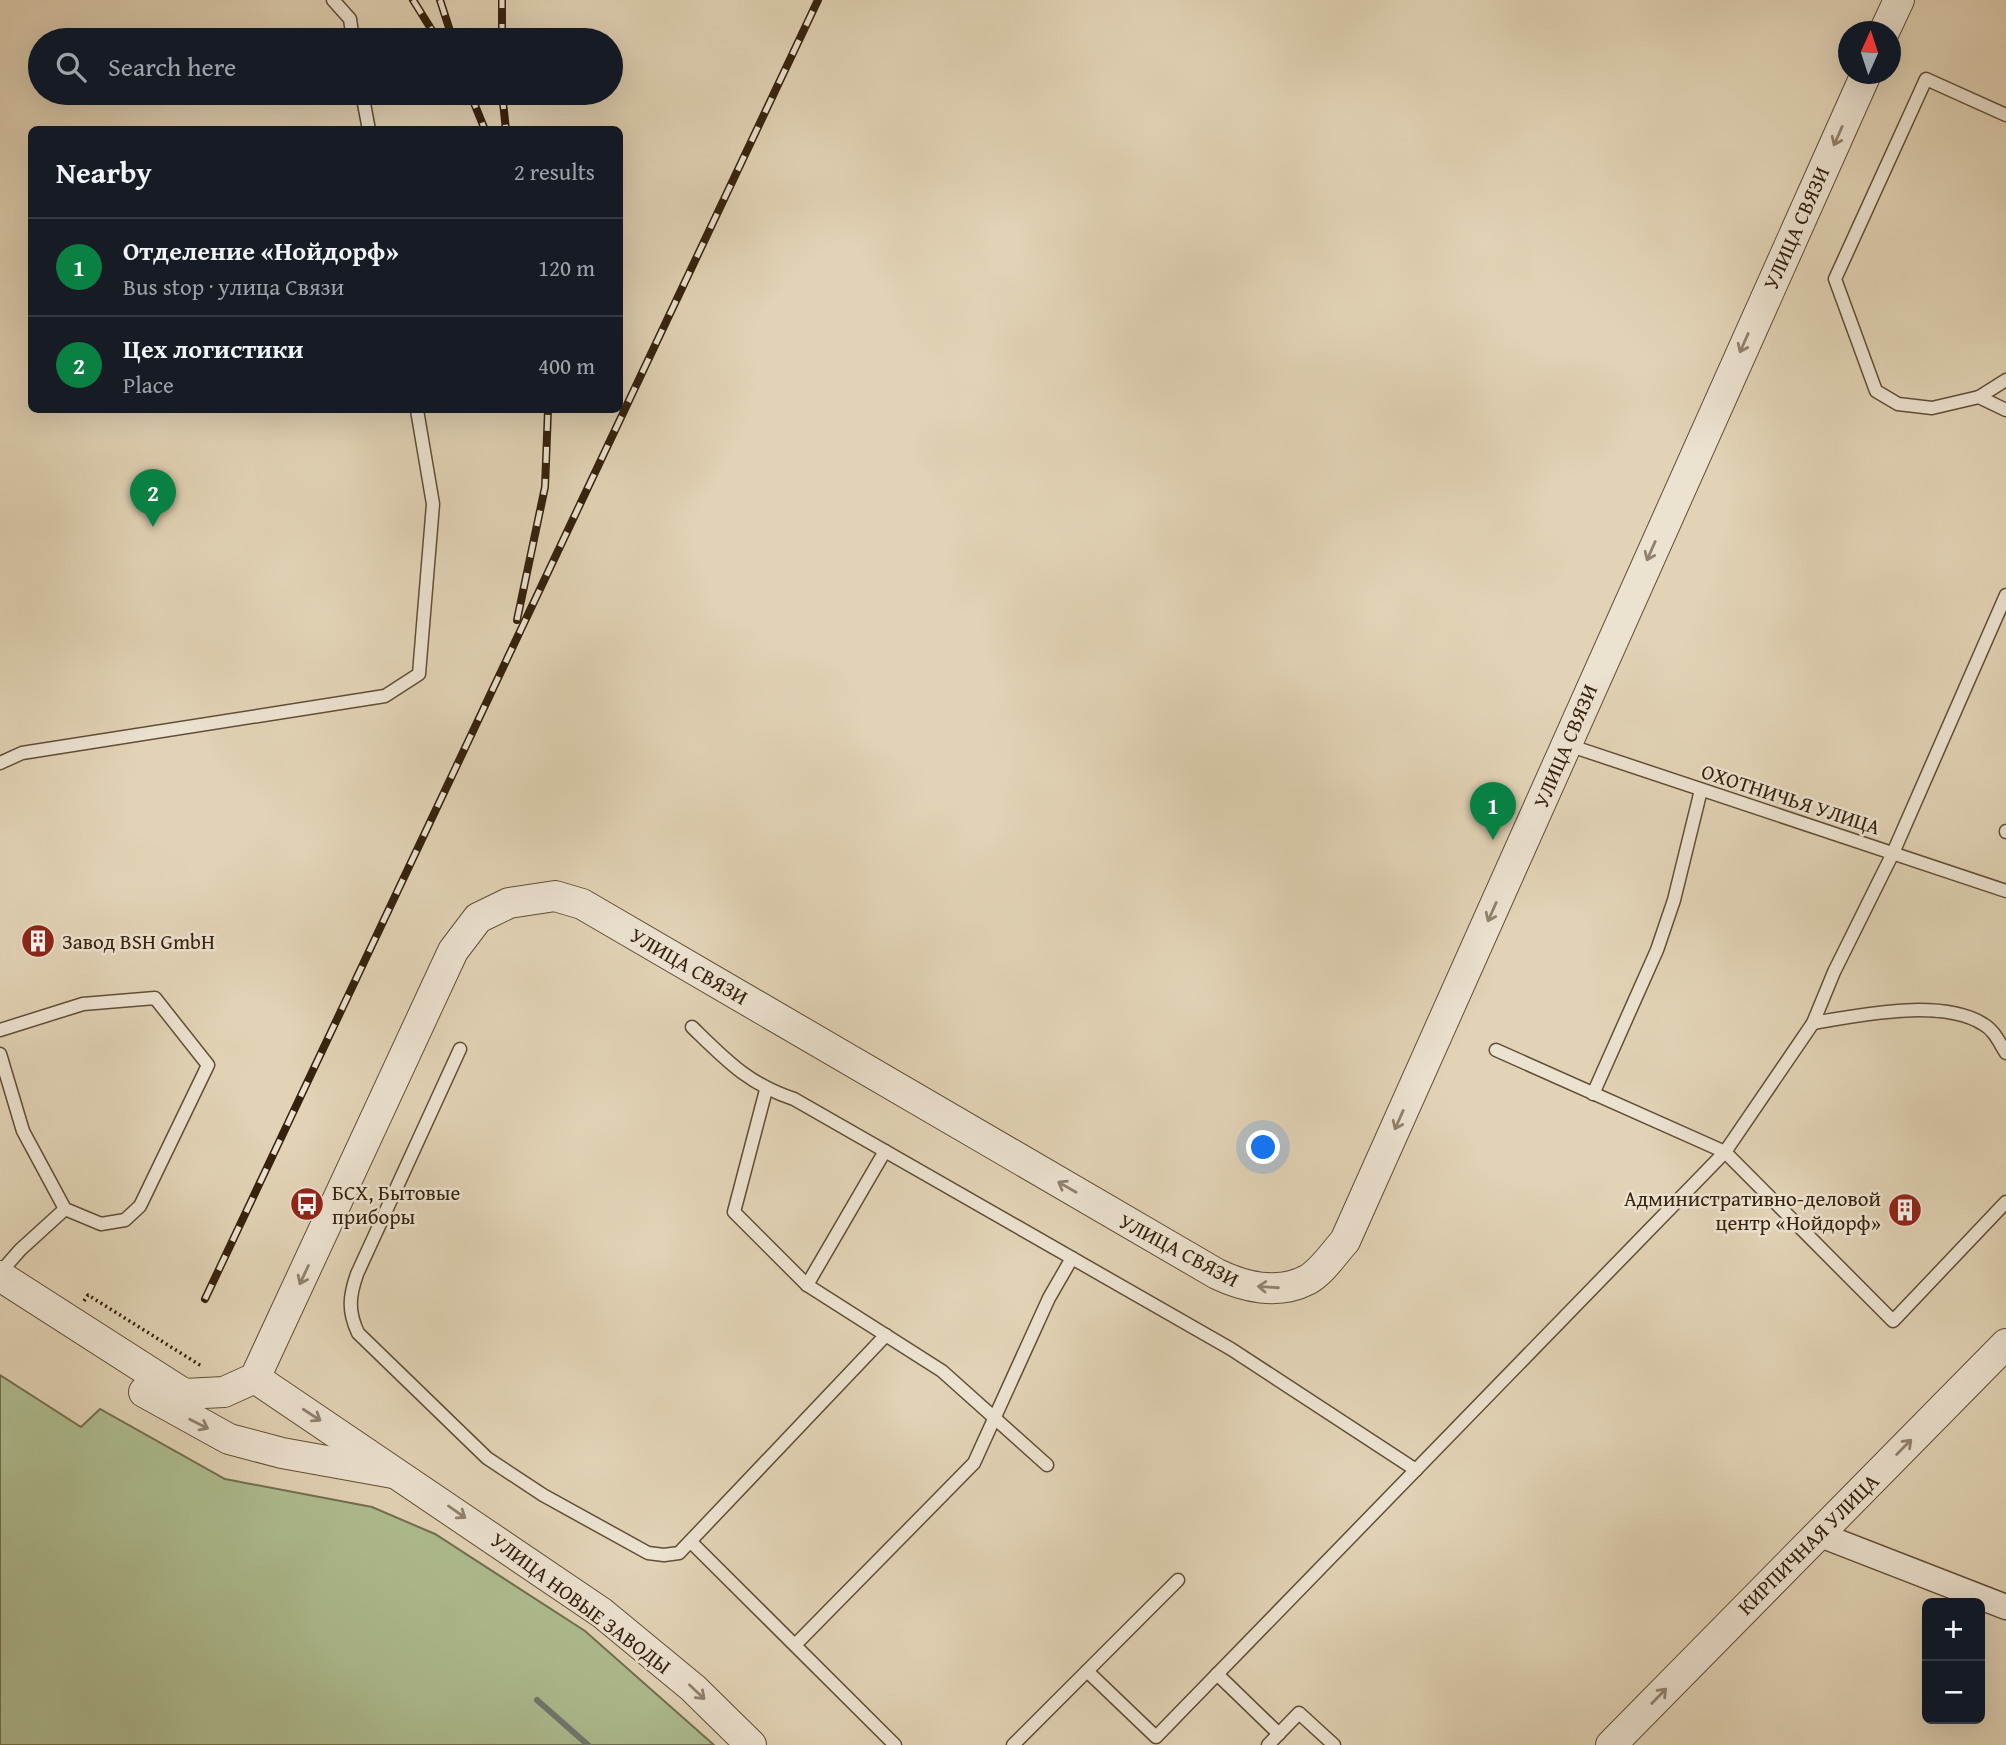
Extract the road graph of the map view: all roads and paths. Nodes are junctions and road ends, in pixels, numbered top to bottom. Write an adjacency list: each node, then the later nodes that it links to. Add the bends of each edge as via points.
1 (333, 0): 4 (lane, via 350,19)
2 (1899, 0): 3 (street)
3 (1889, 21)
4 (351, 28)
5 (1861, 84): 16 (street, УЛИЦА СВЯЗИ, one-way to 16)
6 (364, 105): 8 (lane)
7 (2006, 115): 10 (lane, via 1926,79 1835,279 1875,391 1898,404 1932,408)
8 (368, 126)
9 (2006, 380): 10 (lane)
10 (1979, 397): 11 (lane)
11 (2006, 410)
12 (418, 413): 17 (lane, via 433,504 419,674 385,696 22,753)
13 (2006, 595): 14 (lane)
14 (1993, 625): 15 (lane); 19 (lane)
15 (2006, 633)
16 (1564, 744): 18 (lane, ОХОТНИЧЬЯ УЛИЦА); 41 (street, УЛИЦА СВЯЗИ, one-way to 41, via 1345,1241 1309,1280 1281,1288 1242,1286 1217,1274 582,904 555,896 509,904 478,918 453,951)
17 (0, 763)
18 (1701, 790): 19 (lane, ОХОТНИЧЬЯ УЛИЦА); 29 (lane, via 1657,950)
19 (1893, 853): 20 (lane, ОХОТНИЧЬЯ УЛИЦА); 21 (lane)
20 (2006, 891)
21 (1813, 1023): 26 (lane, via 1889,1011 1931,1011 1983,1023); 31 (lane)
22 (692, 1027): 28 (lane, via 740,1073)
23 (0, 1030): 33 (lane, via 83,1004 155,998 208,1065 140,1206 124,1220 101,1224)
24 (460, 1049): 48 (lane, via 354,1284 350,1314 358,1333 487,1458 543,1495 648,1553 679,1553)
25 (1496, 1050): 29 (lane)
26 (2006, 1053)
27 (0, 1054): 33 (lane, via 23,1131)
28 (766, 1090): 30 (lane, via 794,1098); 36 (lane, via 734,1212)
29 (1593, 1094): 31 (lane)
30 (885, 1151): 34 (lane); 36 (lane)
31 (1725, 1152): 32 (lane, via 1893,1321); 45 (lane)
32 (2006, 1202)
33 (65, 1209): 35 (lane)
34 (1072, 1258): 43 (lane); 45 (lane, via 1231,1349)
35 (0, 1274): 42 (street, via 184,1394)
36 (807, 1285): 39 (lane)
37 (88, 1295): 42 (path)
38 (0, 1299): 46 (street, УЛИЦА НОВЫЕ ЗАВОДЫ, one-way to 46, via 179,1414 229,1439 282,1454)
39 (886, 1335): 43 (lane, via 942,1371); 48 (lane)
40 (2006, 1344): 47 (street, КИРПИЧНАЯ УЛИЦА, one-way to 40)
41 (255, 1378): 42 (street); 46 (street, УЛИЦА НОВЫЕ ЗАВОДЫ, one-way to 46)
42 (216, 1381)
43 (995, 1418): 44 (lane); 51 (lane, via 974,1463)
44 (1047, 1465)
45 (1416, 1470): 53 (lane)
46 (401, 1474): 55 (street, УЛИЦА НОВЫЕ ЗАВОДЫ, one-way to 55, via 602,1613 693,1688)
47 (1818, 1534): 50 (street); 60 (street, КИРПИЧНАЯ УЛИЦА, one-way to 47)
48 (691, 1542): 51 (lane)
49 (1178, 1580): 52 (lane)
50 (2006, 1606)
51 (795, 1645): 56 (lane)
52 (1087, 1671): 53 (lane, via 1156,1737); 57 (lane)
53 (1217, 1674): 54 (lane)
54 (1279, 1734): 58 (lane); 59 (lane, via 1299,1713)
55 (751, 1745)
56 (895, 1745)
57 (1013, 1745)
58 (1268, 1745)
59 (1334, 1745)
60 (1611, 1745)

